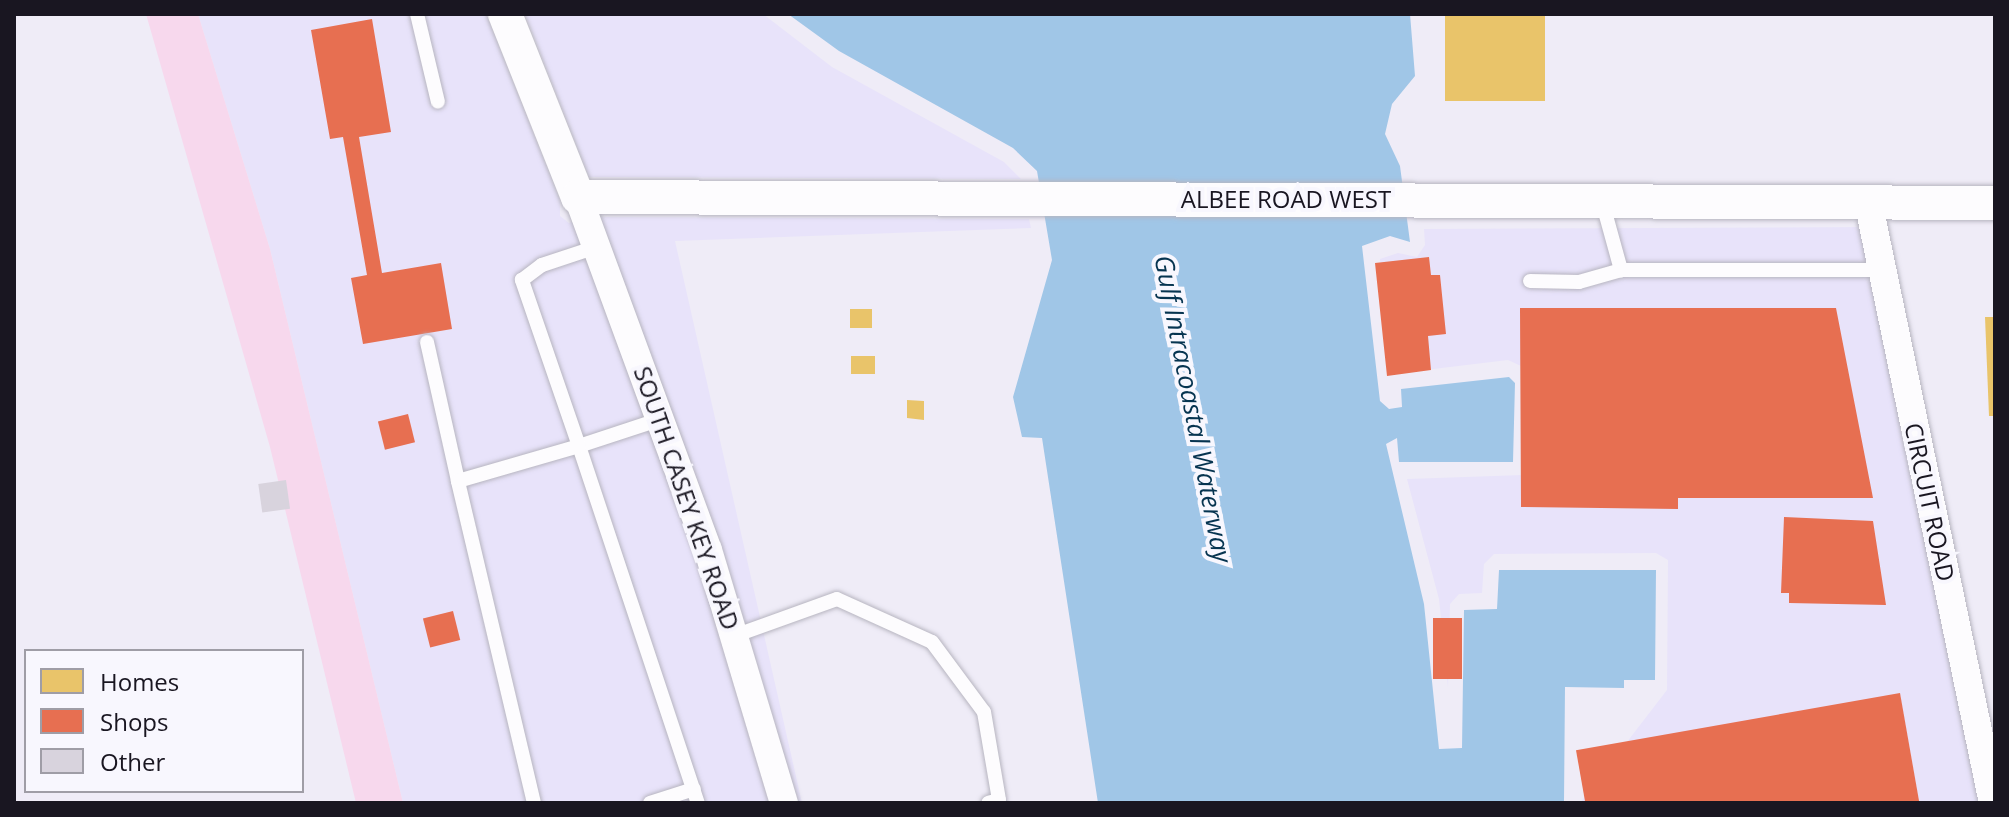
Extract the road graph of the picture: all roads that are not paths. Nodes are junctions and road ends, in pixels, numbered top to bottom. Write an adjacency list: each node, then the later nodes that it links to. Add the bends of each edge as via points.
1 (417, 14): 3 (lane)
2 (505, 14): 4 (street)
3 (438, 102)
4 (578, 197): 5 (street, ALBEE ROAD WEST); 8 (street, SOUTH CASEY KEY ROAD)
5 (1602, 200): 6 (street, ALBEE ROAD WEST); 9 (lane)
6 (1868, 201): 7 (street, ALBEE ROAD WEST); 10 (street, CIRCUIT ROAD)
7 (1995, 203)
8 (599, 245): 13 (street, SOUTH CASEY KEY ROAD); 14 (lane, via 542,265 522,280)
9 (1621, 270): 10 (lane); 11 (lane, via 1579,282)
10 (1882, 270): 17 (street, CIRCUIT ROAD)
11 (1530, 281)
12 (427, 342): 15 (lane)
13 (661, 419): 14 (lane); 16 (street, SOUTH CASEY KEY ROAD)
14 (579, 446): 15 (lane); 18 (lane)
15 (458, 481): 19 (lane)
16 (734, 636): 21 (street, SOUTH CASEY KEY ROAD); 22 (lane, via 837,599 932,642 984,712 999,800)
17 (1990, 767): 23 (street, CIRCUIT ROAD)
18 (696, 796): 20 (lane)
19 (534, 803)
20 (650, 803)
21 (784, 803)
22 (988, 803)
23 (1993, 803)

